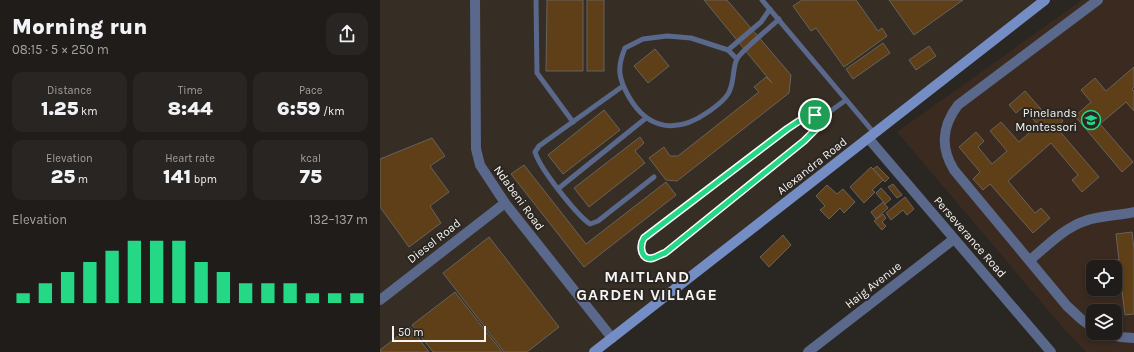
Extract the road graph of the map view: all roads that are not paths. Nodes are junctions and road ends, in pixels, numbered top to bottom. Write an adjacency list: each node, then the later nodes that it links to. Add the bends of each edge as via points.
1 (475, 0): 18 (street, Ndabeni Road, via 476,149 480,165)
2 (536, 0): 14 (lane, via 537,73)
3 (762, 0): 6 (lane)
4 (1045, 0): 15 (street, Alexandra Road)
5 (1098, 0): 21 (street, via 958,105 944,132 945,150 954,170)
6 (770, 9): 7 (lane); 8 (lane, via 761,22)
7 (779, 19): 9 (lane); 11 (lane)
8 (728, 50): 9 (lane); 10 (lane, via 691,38 667,36 643,39 625,48 619,64)
9 (736, 59): 13 (lane, via 729,93 720,104 697,120 681,126 663,126)
10 (623, 86): 13 (lane, via 632,102); 14 (lane)
11 (846, 100): 12 (lane); 15 (lane)
12 (825, 115): 12 (lane, via 804,141 665,253 648,258 641,251 640,244 644,238 787,129 808,117)
13 (646, 118): 17 (lane)
14 (573, 122): 17 (lane, via 534,152)
15 (872, 136): 20 (street, Perseverance Road); 25 (street, Alexandra Road)
16 (654, 177): 17 (lane, via 598,221 590,224)
17 (559, 188)
18 (505, 203): 22 (street, Diesel Road); 25 (street, Ndabeni Road)
19 (1134, 212): 21 (street, via 1106,215 1084,221 1064,231)
20 (954, 239): 28 (street, Haig Avenue); 29 (street, Perseverance Road)
21 (1030, 260): 23 (street, via 1067,306)
22 (380, 300)
23 (1086, 323)
24 (1122, 337): 26 (street)
25 (612, 338): 27 (street, Alexandra Road)
26 (1134, 338)
27 (595, 352)
28 (808, 352)
29 (1052, 352)

